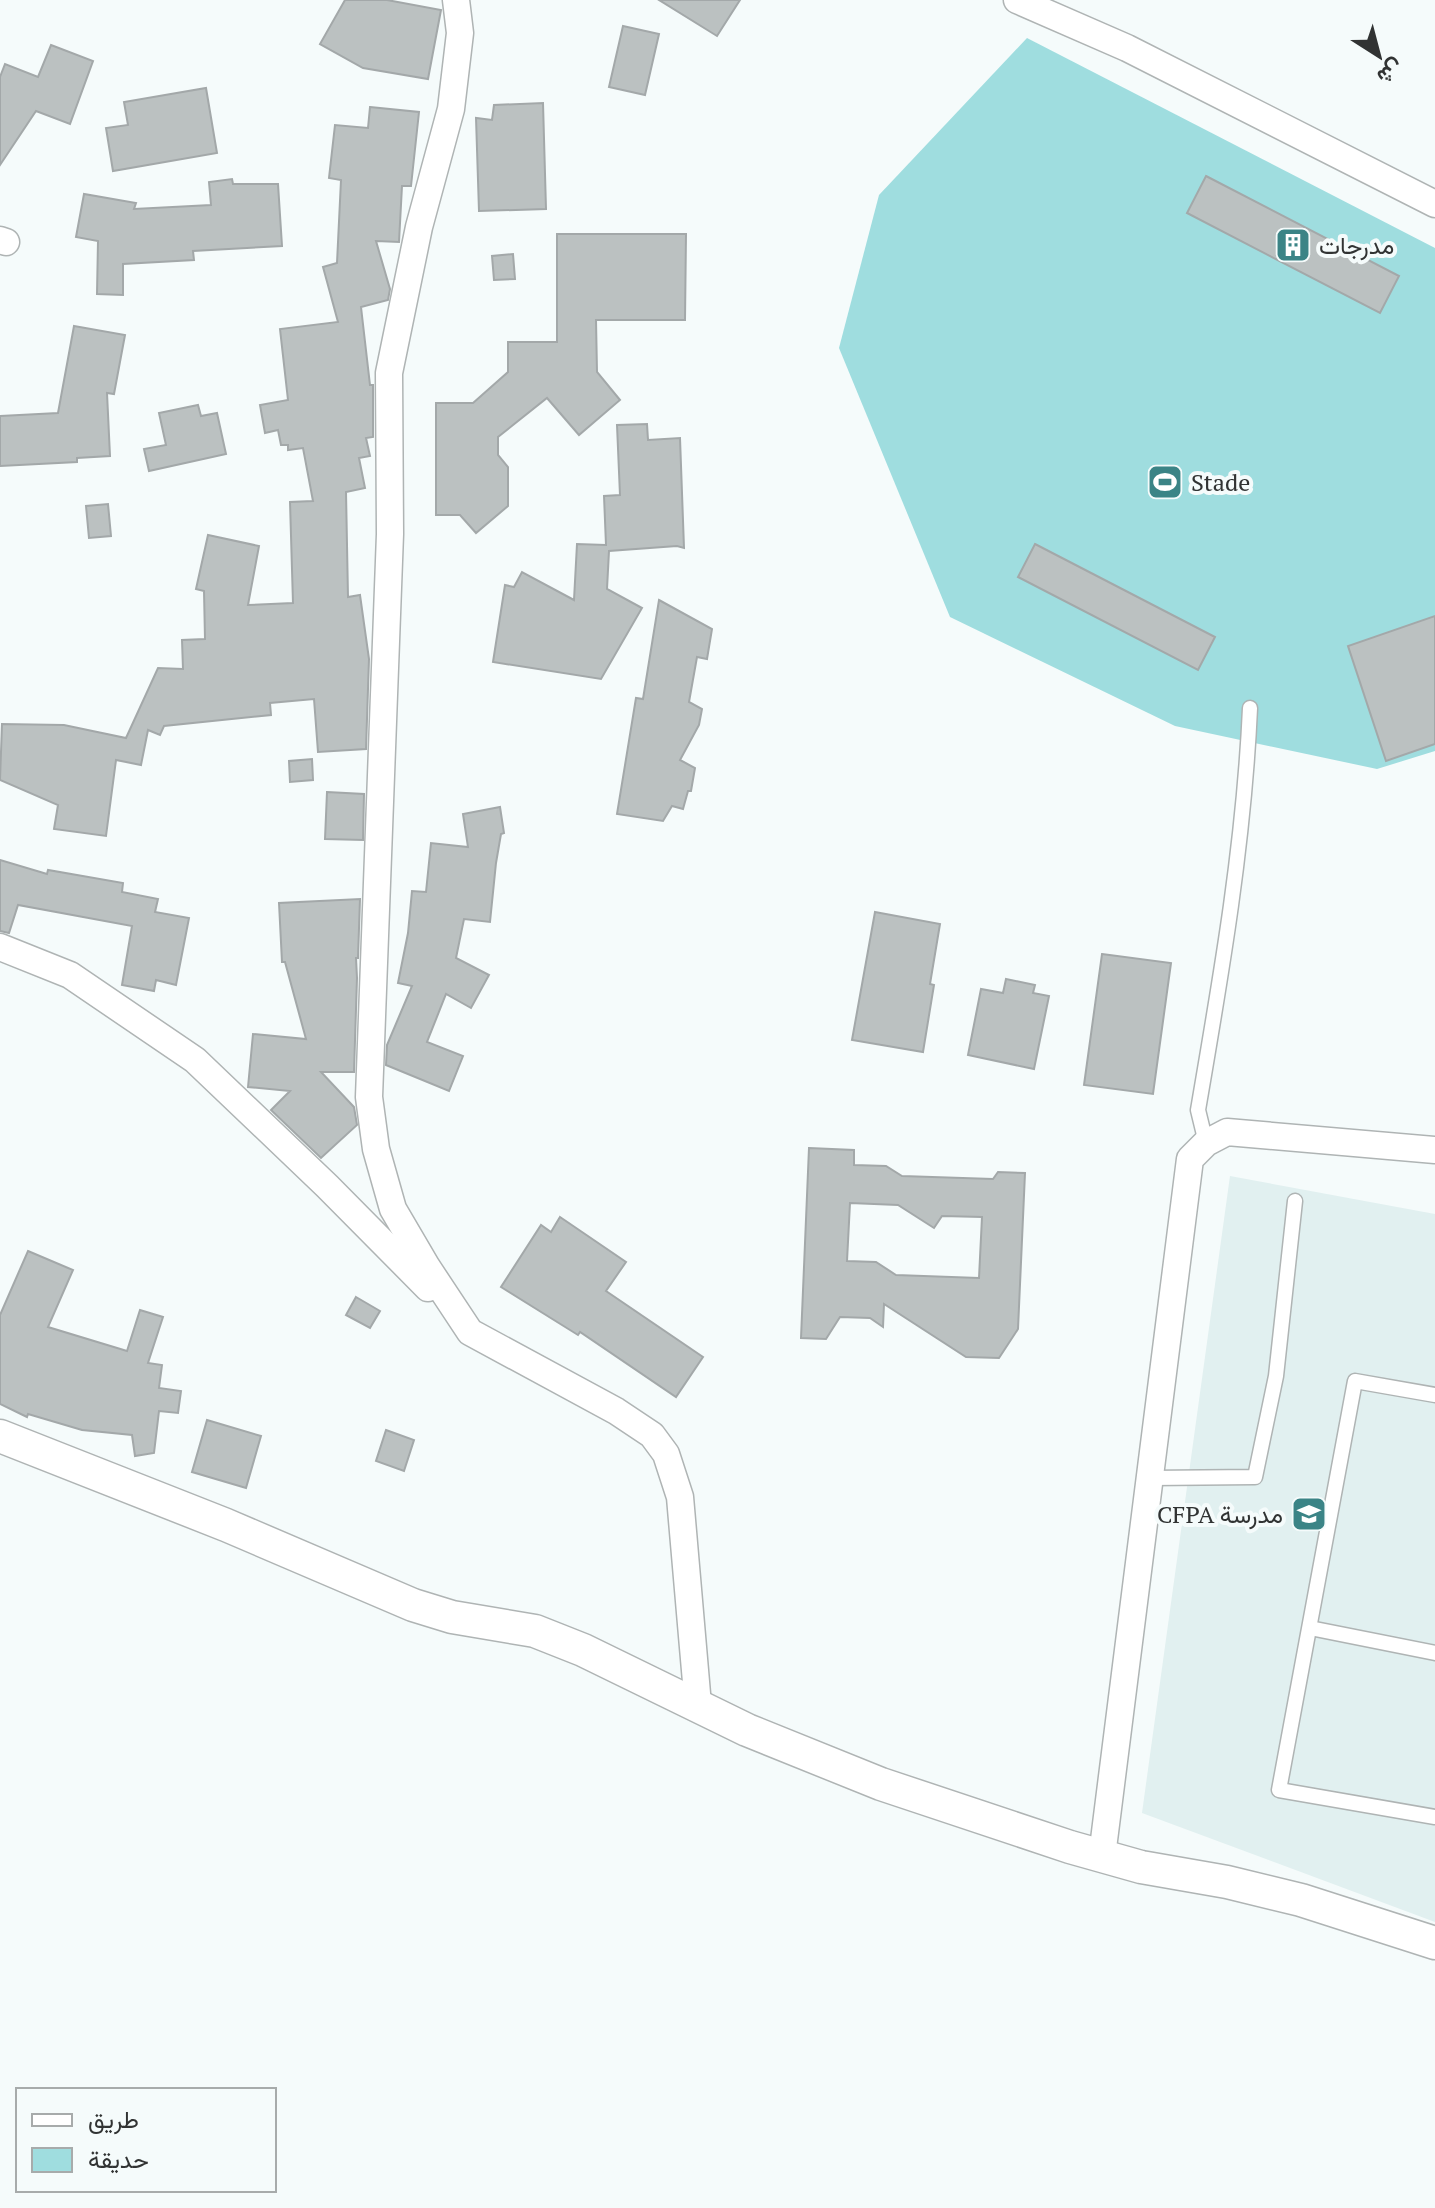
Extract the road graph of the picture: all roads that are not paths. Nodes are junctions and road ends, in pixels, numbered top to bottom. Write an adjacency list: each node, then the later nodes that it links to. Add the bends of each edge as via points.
1 (456, 0): 9 (street, via 460,33 451,109 419,227 389,373 390,534 369,1097 376,1149 393,1209)
2 (1017, 0): 3 (street, via 1127,48)
3 (1435, 204)
4 (1250, 708): 6 (lane, via 1235,883 1198,1110)
5 (0, 947): 9 (street, via 70,975 195,1060)
6 (1206, 1143): 7 (street, via 1227,1132); 12 (street, via 1190,1159)
7 (1435, 1150)
8 (1295, 1201): 12 (lane, via 1276,1376 1255,1477)
9 (470, 1332): 15 (street, via 616,1411 652,1435 666,1454 680,1497)
10 (1435, 1395): 13 (lane, via 1355,1381)
11 (0, 1436): 15 (street, via 413,1605 535,1631)
12 (1150, 1478): 17 (street)
13 (1310, 1628): 14 (lane); 16 (lane, via 1279,1790)
14 (1435, 1653)
15 (698, 1705): 17 (street, via 881,1784)
16 (1435, 1817)
17 (1102, 1856): 18 (street, via 1301,1900)
18 (1435, 1943)

